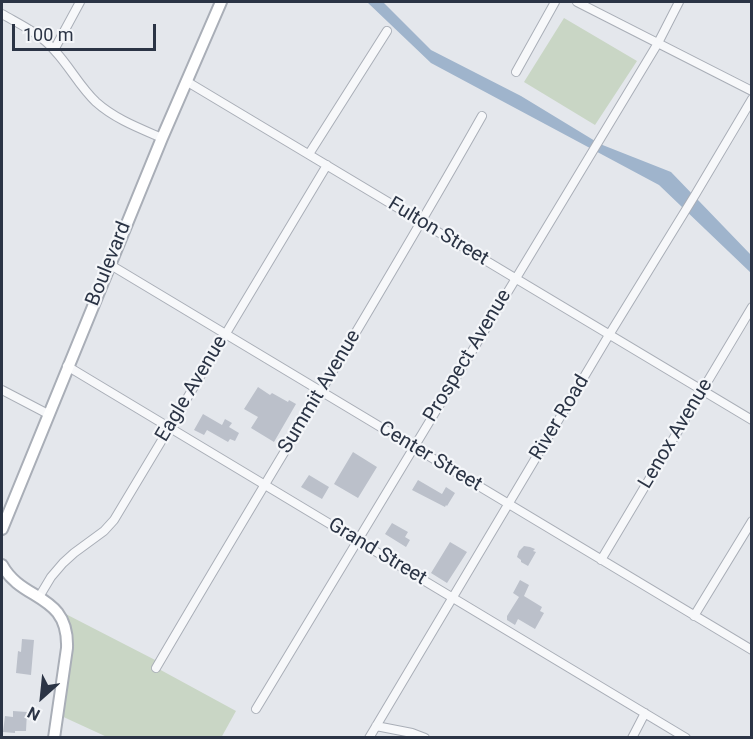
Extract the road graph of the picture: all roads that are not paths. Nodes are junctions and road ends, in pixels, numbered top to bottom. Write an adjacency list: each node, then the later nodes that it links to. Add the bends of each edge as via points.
1 (80, 2): 9 (street)
2 (221, 2): 11 (street, Boulevard)
3 (555, 2): 10 (street)
4 (577, 2): 8 (street)
5 (679, 2): 8 (street, Prospect Avenue)
6 (2, 14): 9 (street)
7 (387, 30): 16 (street)
8 (658, 43): 12 (street); 20 (street, Prospect Avenue)
9 (54, 50): 15 (street, via 97,103 125,122)
10 (516, 72)
11 (186, 81): 15 (street, Boulevard); 16 (street, Fulton Street)
12 (752, 91)
13 (752, 99): 23 (street, River Road)
14 (482, 116): 18 (street, Summit Avenue)
15 (162, 138): 19 (street, Boulevard)
16 (309, 154): 17 (street, Fulton Street)
17 (327, 165): 18 (street, Fulton Street); 22 (street, Eagle Avenue)
18 (422, 222): 20 (street, Fulton Street); 26 (street, Summit Avenue)
19 (109, 264): 22 (street, Center Street); 24 (street, Boulevard)
20 (515, 278): 23 (street, Fulton Street); 31 (street, Prospect Avenue)
21 (752, 307): 27 (street, Lenox Avenue)
22 (225, 334): 26 (street, Center Street); 30 (street, Eagle Avenue)
23 (609, 335): 27 (street, Fulton Street); 33 (street, River Road)
24 (67, 366): 28 (street, Boulevard); 30 (street, Grand Street)
25 (2, 390): 28 (street)
26 (320, 391): 31 (street, Center Street); 32 (street, Summit Avenue)
27 (702, 391): 29 (street, Fulton Street); 37 (street, Lenox Avenue)
28 (48, 414): 35 (street, Boulevard)
29 (752, 420)
30 (170, 428): 32 (street, Grand Street); 39 (street, Eagle Avenue, via 114,520 63,563)
31 (413, 447): 33 (street, Center Street); 36 (street, Prospect Avenue)
32 (264, 484): 36 (street, Grand Street); 43 (street, Summit Avenue)
33 (508, 504): 37 (street, Center Street); 40 (street, River Road)
34 (752, 521): 41 (street)
35 (2, 529)
36 (357, 540): 40 (street, Grand Street); 44 (street, Prospect Avenue)
37 (601, 560): 41 (street, Center Street)
38 (2, 565): 39 (street, via 12,580)
39 (39, 597): 47 (street, via 56,609 67,637)
40 (452, 597): 45 (street, Grand Street); 46 (street, River Road)
41 (694, 616): 42 (street, Center Street)
42 (752, 650)
43 (156, 668)
44 (256, 710)
45 (645, 713): 50 (street); 51 (street, Grand Street)
46 (376, 726): 48 (street, River Road); 49 (street)
47 (54, 738)
48 (369, 738)
49 (425, 738)
50 (632, 738)
51 (686, 738)

